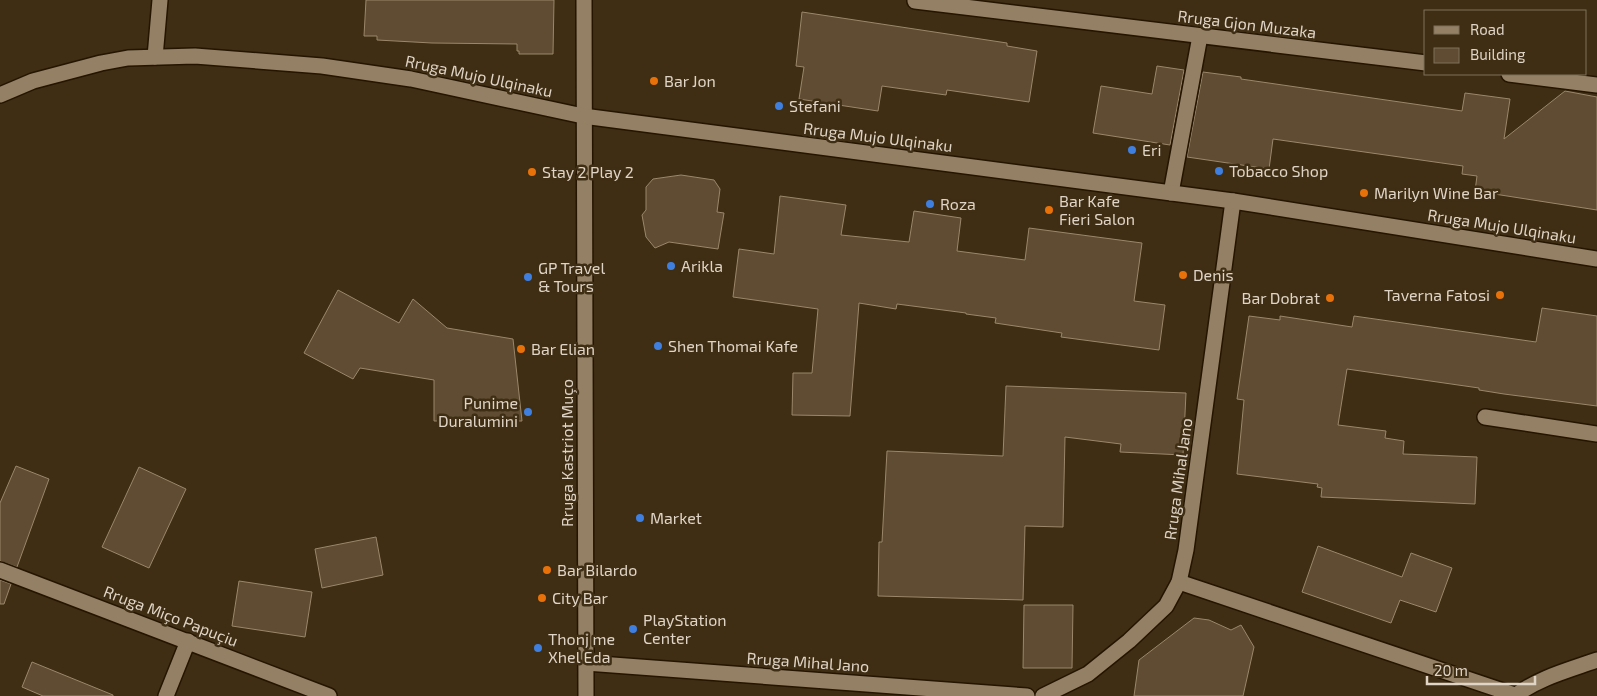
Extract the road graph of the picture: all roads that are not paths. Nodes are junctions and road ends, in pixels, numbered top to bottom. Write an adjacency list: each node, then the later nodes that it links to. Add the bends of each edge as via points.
1 (160, 0): 5 (street)
2 (584, 0): 10 (street, Rruga Kastriot Muço)
3 (915, 1): 4 (street, Rruga Gjon Muzaka)
4 (1200, 36): 6 (street, Rruga Gjon Muzaka); 11 (street)
5 (155, 57): 9 (street, Rruga Mujo Ulqinaku, via 101,63 33,81); 10 (street, Rruga Mujo Ulqinaku, via 195,56 322,66 411,79)
6 (1424, 63)
7 (1519, 75): 8 (street)
8 (1597, 84)
9 (0, 95)
10 (583, 116): 11 (street, Rruga Mujo Ulqinaku); 20 (street, Rruga Kastriot Muço)
11 (1171, 193): 12 (street, Rruga Mujo Ulqinaku)
12 (1233, 201): 13 (street, Rruga Mujo Ulqinaku); 17 (street, Rruga Mihal Jano, via 1188,540)
13 (1597, 259)
14 (1485, 417): 15 (street)
15 (1597, 434)
16 (0, 570): 18 (street, Rruga Miço Papuçiu)
17 (1179, 582): 25 (street, Rruga Mihal Jano, via 1166,606 1129,641 1088,674); 26 (street)
18 (188, 641): 21 (street); 22 (street, Rruga Miço Papuçiu)
19 (1597, 660): 26 (street, via 1535,683)
20 (586, 663): 23 (street, Rruga Kastriot Muço); 24 (street, Rruga Mihal Jano)
21 (166, 696)
22 (329, 696)
23 (586, 696)
24 (1027, 696)
25 (1043, 696)
26 (1515, 696)

